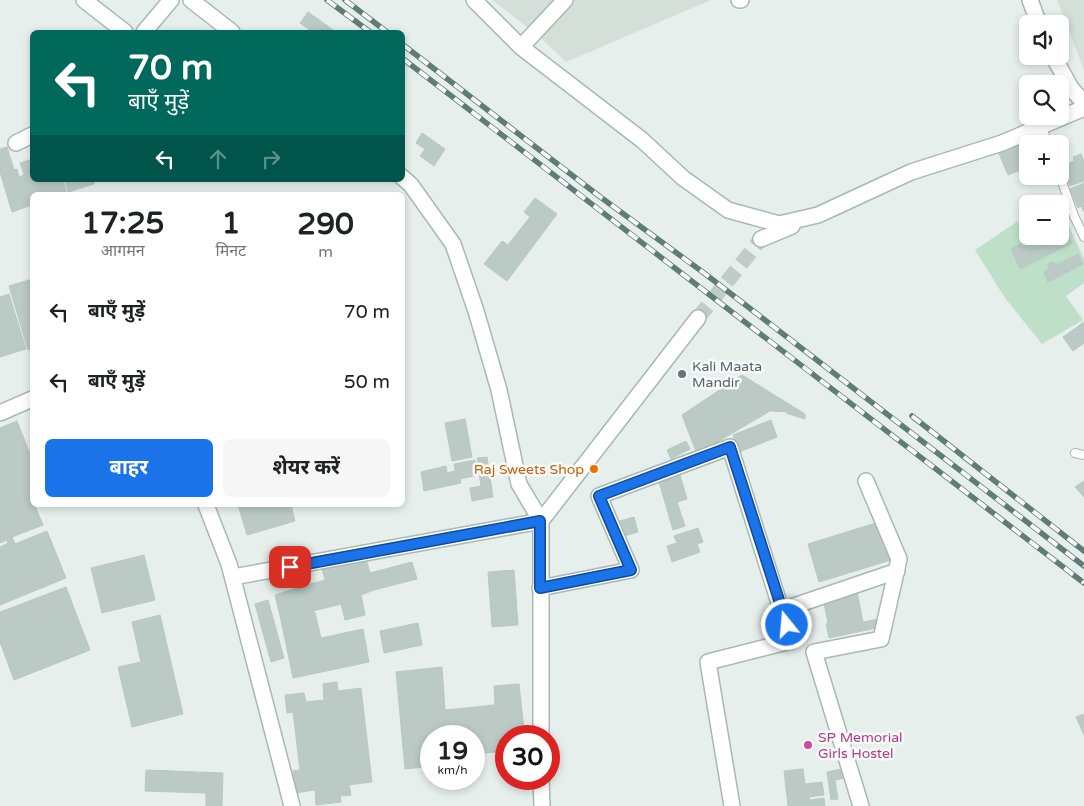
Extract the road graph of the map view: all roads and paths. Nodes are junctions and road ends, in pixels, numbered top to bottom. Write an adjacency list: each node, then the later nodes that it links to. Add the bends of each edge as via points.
1 (84, 0): 8 (street)
2 (171, 0): 9 (street)
3 (191, 0): 10 (street)
4 (474, 0): 11 (street)
5 (565, 0): 11 (street)
6 (1030, 0): 7 (street)
7 (1036, 15)
8 (122, 30)
9 (146, 30)
10 (229, 30)
11 (521, 47): 21 (street, via 642,140 683,178 728,210 779,224)
12 (1058, 65): 13 (street)
13 (1084, 103)
14 (1084, 108): 15 (street)
15 (1042, 127): 16 (lane); 21 (street, via 911,172)
16 (1045, 135)
17 (30, 136): 18 (street)
18 (16, 143)
19 (405, 180): 32 (street, via 453,244 499,390 520,484)
20 (1064, 185): 22 (lane)
21 (818, 215): 24 (street)
22 (1081, 226): 23 (lane)
23 (1084, 237)
24 (762, 240)
25 (698, 318): 32 (street)
26 (30, 400): 27 (street)
27 (0, 413)
28 (1075, 453): 29 (lane)
29 (1084, 455)
30 (866, 481): 33 (street, via 899,559)
31 (207, 507): 34 (street)
32 (540, 521): 34 (street); 35 (street)
33 (896, 572): 36 (street); 42 (street, via 881,638 814,652)
34 (233, 578): 39 (street)
35 (540, 588): 36 (street, via 631,570 599,496 730,447); 37 (street)
36 (782, 610): 41 (street, via 791,641 708,662)
37 (541, 725)
38 (541, 790): 40 (street)
39 (292, 806)
40 (542, 806)
41 (732, 806)
42 (862, 806)

